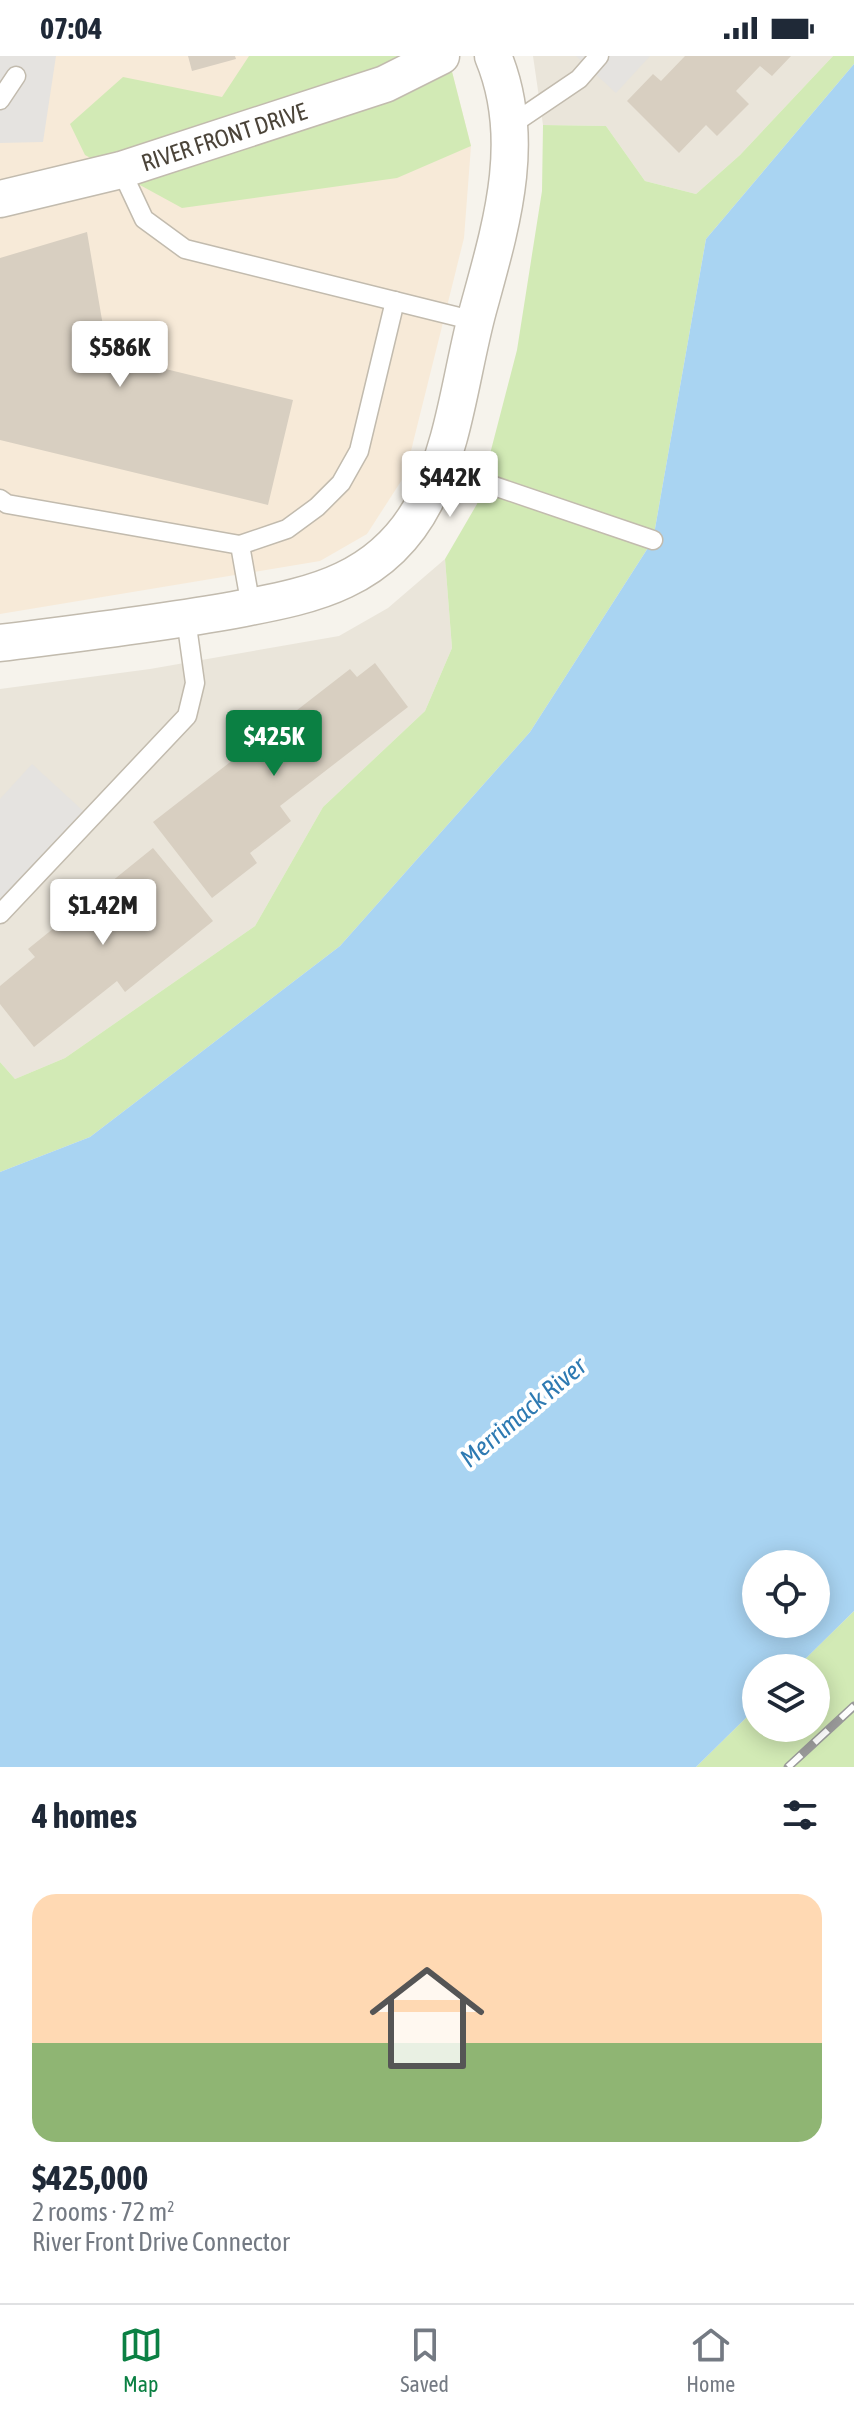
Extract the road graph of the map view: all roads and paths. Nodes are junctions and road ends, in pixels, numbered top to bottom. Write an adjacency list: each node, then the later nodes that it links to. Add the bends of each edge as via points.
1 (441, 56): 7 (street, RIVER FRONT DRIVE, via 385,84)
2 (493, 56): 6 (street, via 504,82)
3 (599, 56): 6 (lane, via 579,79)
4 (16, 76): 5 (lane)
5 (0, 100)
6 (511, 125): 10 (street, via 500,231)
7 (121, 170): 8 (street, RIVER FRONT DRIVE); 9 (lane, via 144,219 185,249)
8 (0, 199)
9 (395, 301): 10 (lane); 14 (lane, via 359,451 341,483 287,529)
10 (475, 321): 11 (street)
11 (441, 468): 13 (lane); 15 (street, via 405,535 378,560 345,580)
12 (0, 499): 14 (lane)
13 (653, 540)
14 (240, 545): 15 (lane)
15 (251, 607): 16 (street)
16 (186, 619): 17 (street); 18 (lane, via 195,683 187,716)
17 (0, 643)
18 (0, 914)

